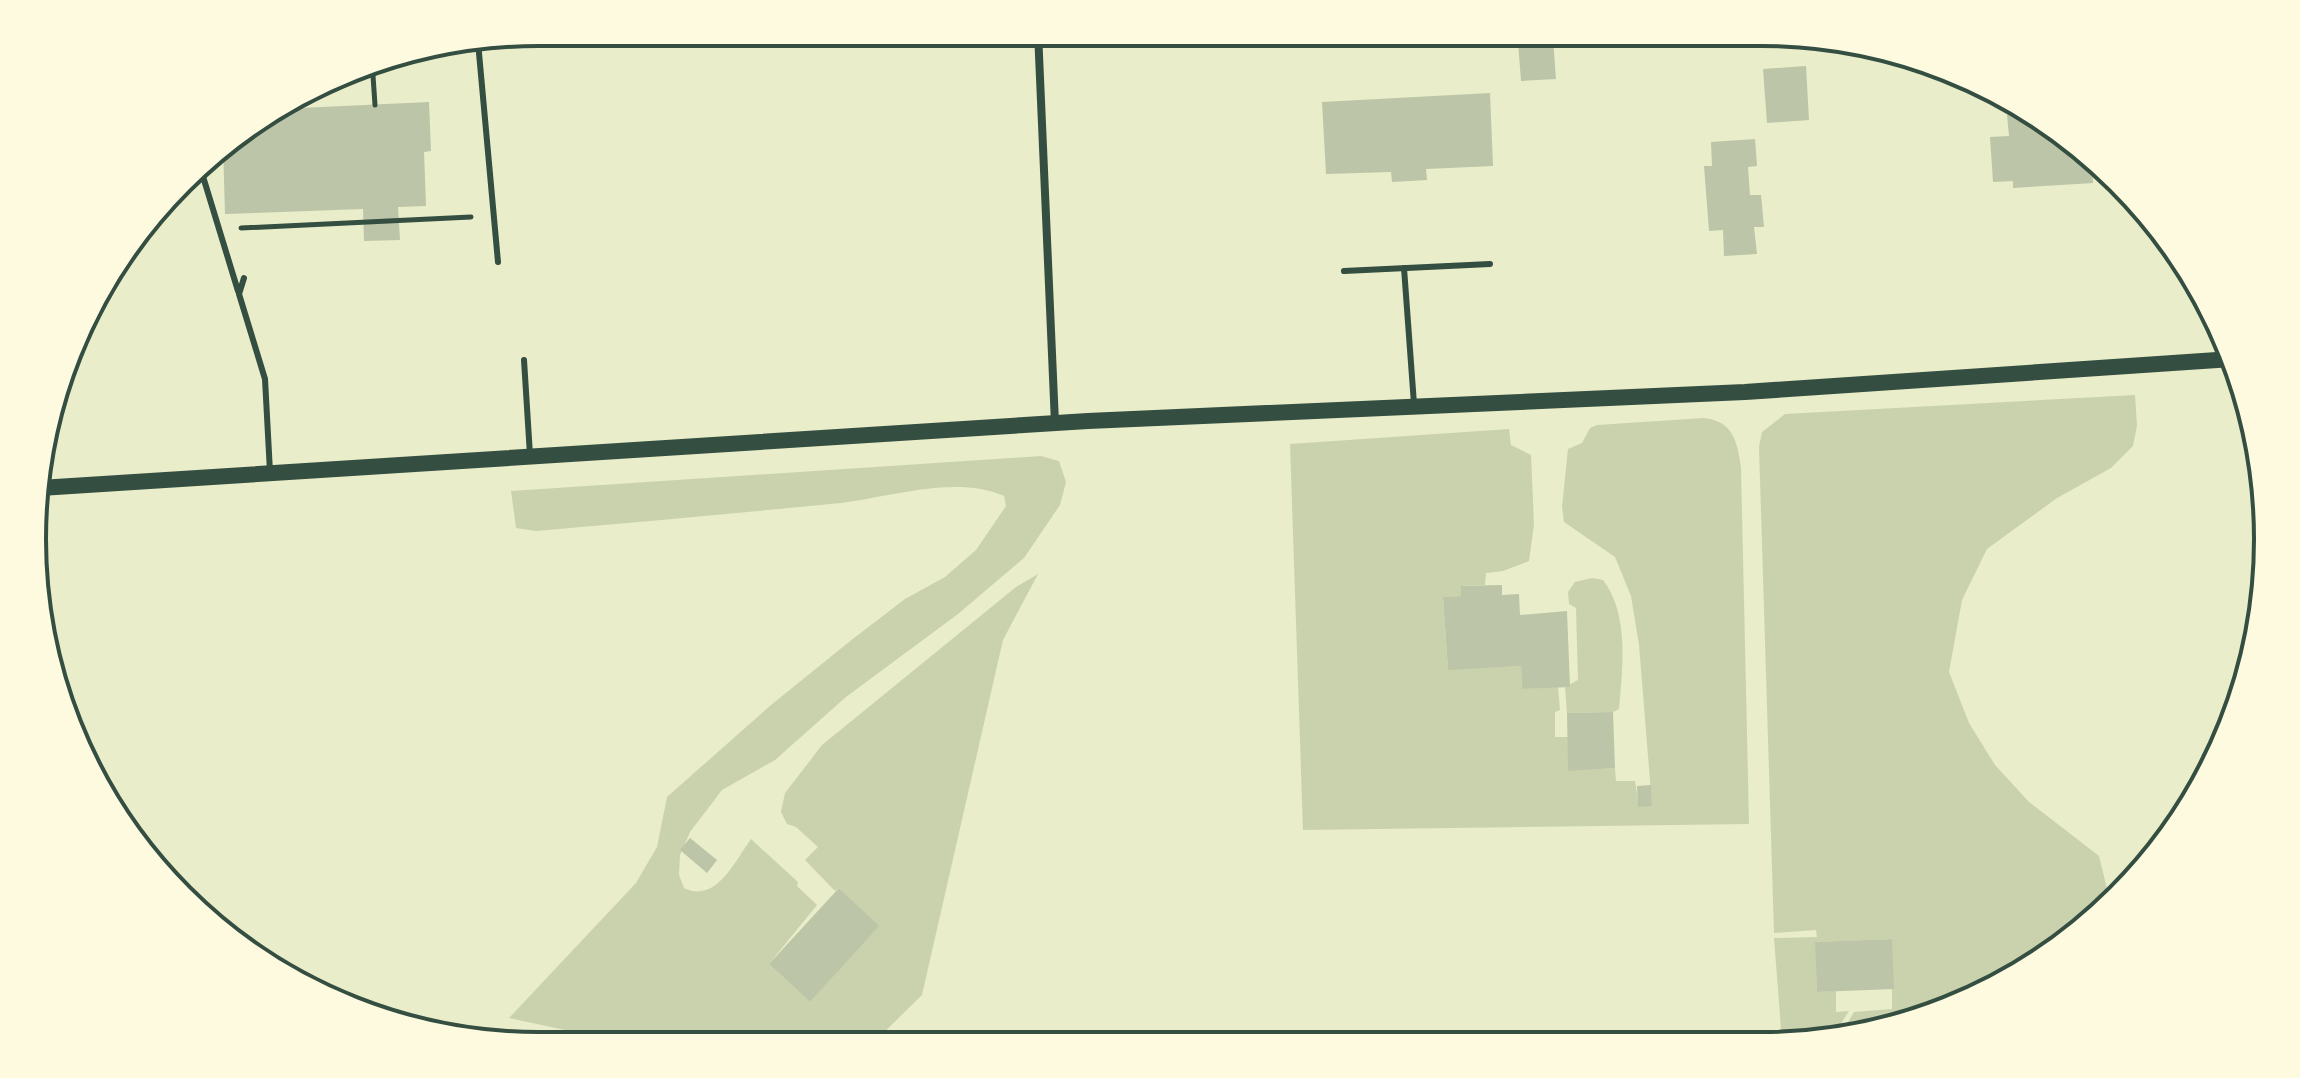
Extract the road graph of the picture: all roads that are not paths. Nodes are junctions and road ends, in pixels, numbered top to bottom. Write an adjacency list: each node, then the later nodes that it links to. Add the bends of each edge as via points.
1 (1039, 46): 13 (street)
2 (479, 50): 4 (lane)
3 (203, 178): 9 (lane)
4 (498, 262)
5 (1490, 264): 6 (lane)
6 (1404, 268): 7 (lane); 12 (lane)
7 (1344, 271)
8 (244, 278): 9 (lane)
9 (239, 294): 15 (lane, via 265,379)
10 (524, 360): 14 (lane)
11 (2220, 360): 12 (main road)
12 (1415, 409): 13 (main road)
13 (1055, 423): 14 (main road)
14 (530, 455): 15 (main road)
15 (270, 474): 16 (main road)
16 (49, 487)

